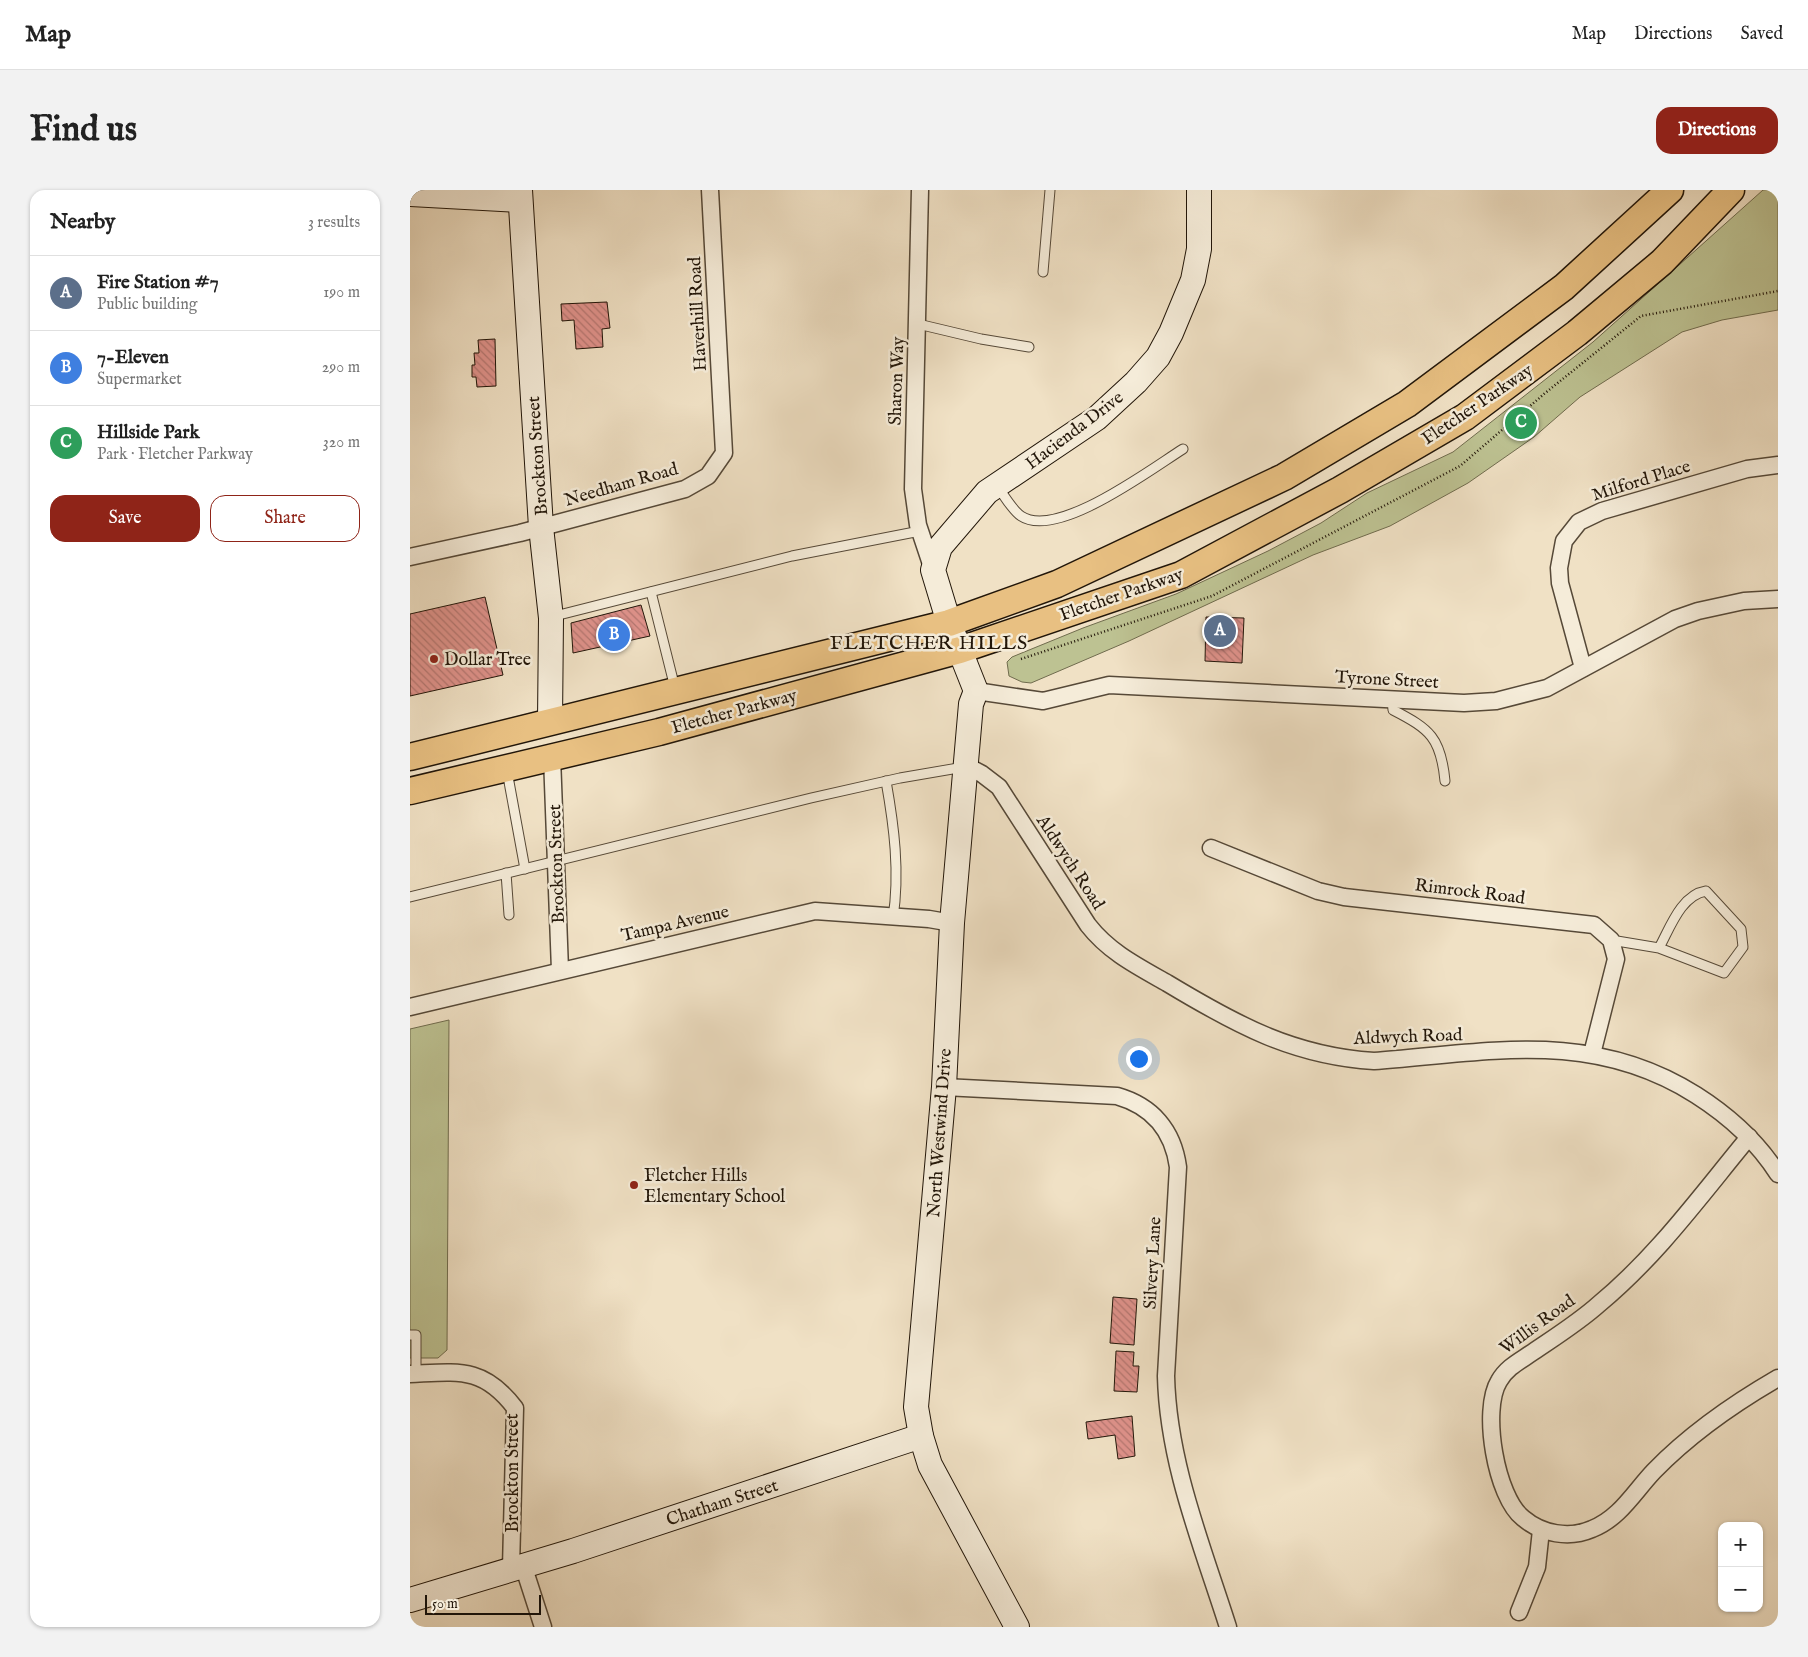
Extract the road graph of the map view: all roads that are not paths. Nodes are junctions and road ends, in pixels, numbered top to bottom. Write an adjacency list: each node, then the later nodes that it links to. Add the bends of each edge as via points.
1 (710, 190): 12 (street, Haverhill Road)
2 (920, 190): 10 (street, Sharon Way)
3 (1050, 190): 9 (lane)
4 (1199, 190): 15 (street, Hacienda Drive, via 1199,249 1193,280 1158,357 1097,418)
5 (1670, 190): 23 (main road, Fletcher Parkway, via 1564,287 1390,414 1275,482 1057,584)
6 (1731, 190): 24 (main road, Fletcher Parkway, via 1662,262 1577,333 1465,417 1340,490 1181,575)
7 (410, 194): 8 (street)
8 (520, 195): 16 (street, Brockton Street)
9 (1043, 272)
10 (918, 324): 11 (lane); 17 (street, Sharon Way, via 913,489)
11 (1029, 347)
12 (724, 435): 16 (street, Needham Road, via 724,453 708,476 685,489)
13 (1183, 449): 15 (lane, via 1086,509 1057,520 1037,521 1021,516)
14 (1778, 465): 25 (street, Milford Place, via 1747,468 1602,511 1579,522 1564,541 1559,568 1560,583)
15 (997, 486): 19 (street, Hacienda Drive, via 987,492 940,547)
16 (542, 527): 18 (street, Needham Road); 22 (street, Brockton Street)
17 (920, 531): 19 (street, Sharon Way); 20 (lane, via 792,556)
18 (410, 557)
19 (933, 570): 23 (street)
20 (651, 592): 22 (lane); 26 (lane)
21 (1778, 599): 25 (street, Tyrone Street, via 1720,605 1675,618)
22 (550, 618): 30 (street, Brockton Street)
23 (949, 623): 24 (street); 26 (main road, Fletcher Parkway)
24 (960, 650): 27 (street); 32 (main road, Fletcher Parkway, via 659,732)
25 (1583, 668): 28 (street, Tyrone Street, via 1547,688 1496,701 1464,703)
26 (676, 691): 29 (main road, Fletcher Parkway)
27 (976, 691): 28 (street, Tyrone Street, via 1043,701 1109,685); 33 (street, North Westwind Drive, via 971,704)
28 (1392, 699): 36 (lane, via 1393,710 1422,725 1432,737 1443,759)
29 (604, 708): 30 (main road, Fletcher Parkway); 32 (main road, via 570,728 554,742)
30 (550, 722): 31 (main road, Fletcher Parkway); 34 (main road, via 538,746)
31 (410, 757)
32 (552, 757): 34 (main road, Fletcher Parkway); 39 (street, Brockton Street)
33 (967, 766): 35 (lane); 45 (street, North Westwind Drive); 50 (street, Aldwych Road, via 999,787 1088,924 1104,943 1221,1016 1287,1045 1356,1060 1525,1049)
34 (506, 768): 37 (main road, Fletcher Parkway); 40 (lane)
35 (886, 781): 39 (lane); 44 (lane, via 895,828)
36 (1445, 781)
37 (410, 791)
38 (1211, 848): 46 (street, Rimrock Road, via 1318,891 1594,925)
39 (556, 862): 40 (lane); 48 (street, Brockton Street)
40 (525, 869): 41 (lane)
41 (506, 873): 42 (lane); 43 (lane)
42 (410, 897)
43 (509, 915)
44 (892, 918): 45 (street, Tampa Avenue); 48 (street, Tampa Avenue, via 815,911)
45 (952, 923): 51 (street, North Westwind Drive)
46 (1610, 940): 47 (lane); 50 (street, via 1616,959)
47 (1659, 948): 47 (lane, via 1676,916 1697,892 1706,891 1741,929 1743,947 1724,973)
48 (560, 970): 49 (street, Tampa Avenue)
49 (410, 1007)
50 (1592, 1054): 52 (street, Aldwych Road, via 1635,1065 1678,1084 1721,1111)
51 (944, 1087): 57 (street, North Westwind Drive, via 916,1406); 64 (street, Silvery Lane, via 1117,1096 1149,1111 1170,1136 1178,1167 1166,1376 1167,1411 1176,1462)
52 (1749, 1137): 53 (street, Aldwych Road); 58 (street, Willis Road, via 1645,1263 1598,1305 1511,1366 1498,1381 1490,1409 1503,1490 1514,1510)
53 (1778, 1174)
54 (410, 1335): 55 (lane, via 416,1335)
55 (413, 1374): 59 (street, Brockton Street, via 468,1373 501,1390 514,1408)
56 (1778, 1378): 58 (street, Willis Road, via 1738,1403 1680,1447 1622,1509 1602,1524 1572,1534)
57 (920, 1436): 59 (street, Chatham Street, via 573,1551); 63 (street, North Westwind Drive, via 930,1465)
58 (1541, 1530): 61 (street, via 1537,1567)
59 (517, 1566): 60 (street, Chatham Street); 62 (street, Brockton Street)
60 (410, 1600)
61 (1519, 1612)
62 (543, 1627)
63 (1017, 1627)
64 (1228, 1627)

